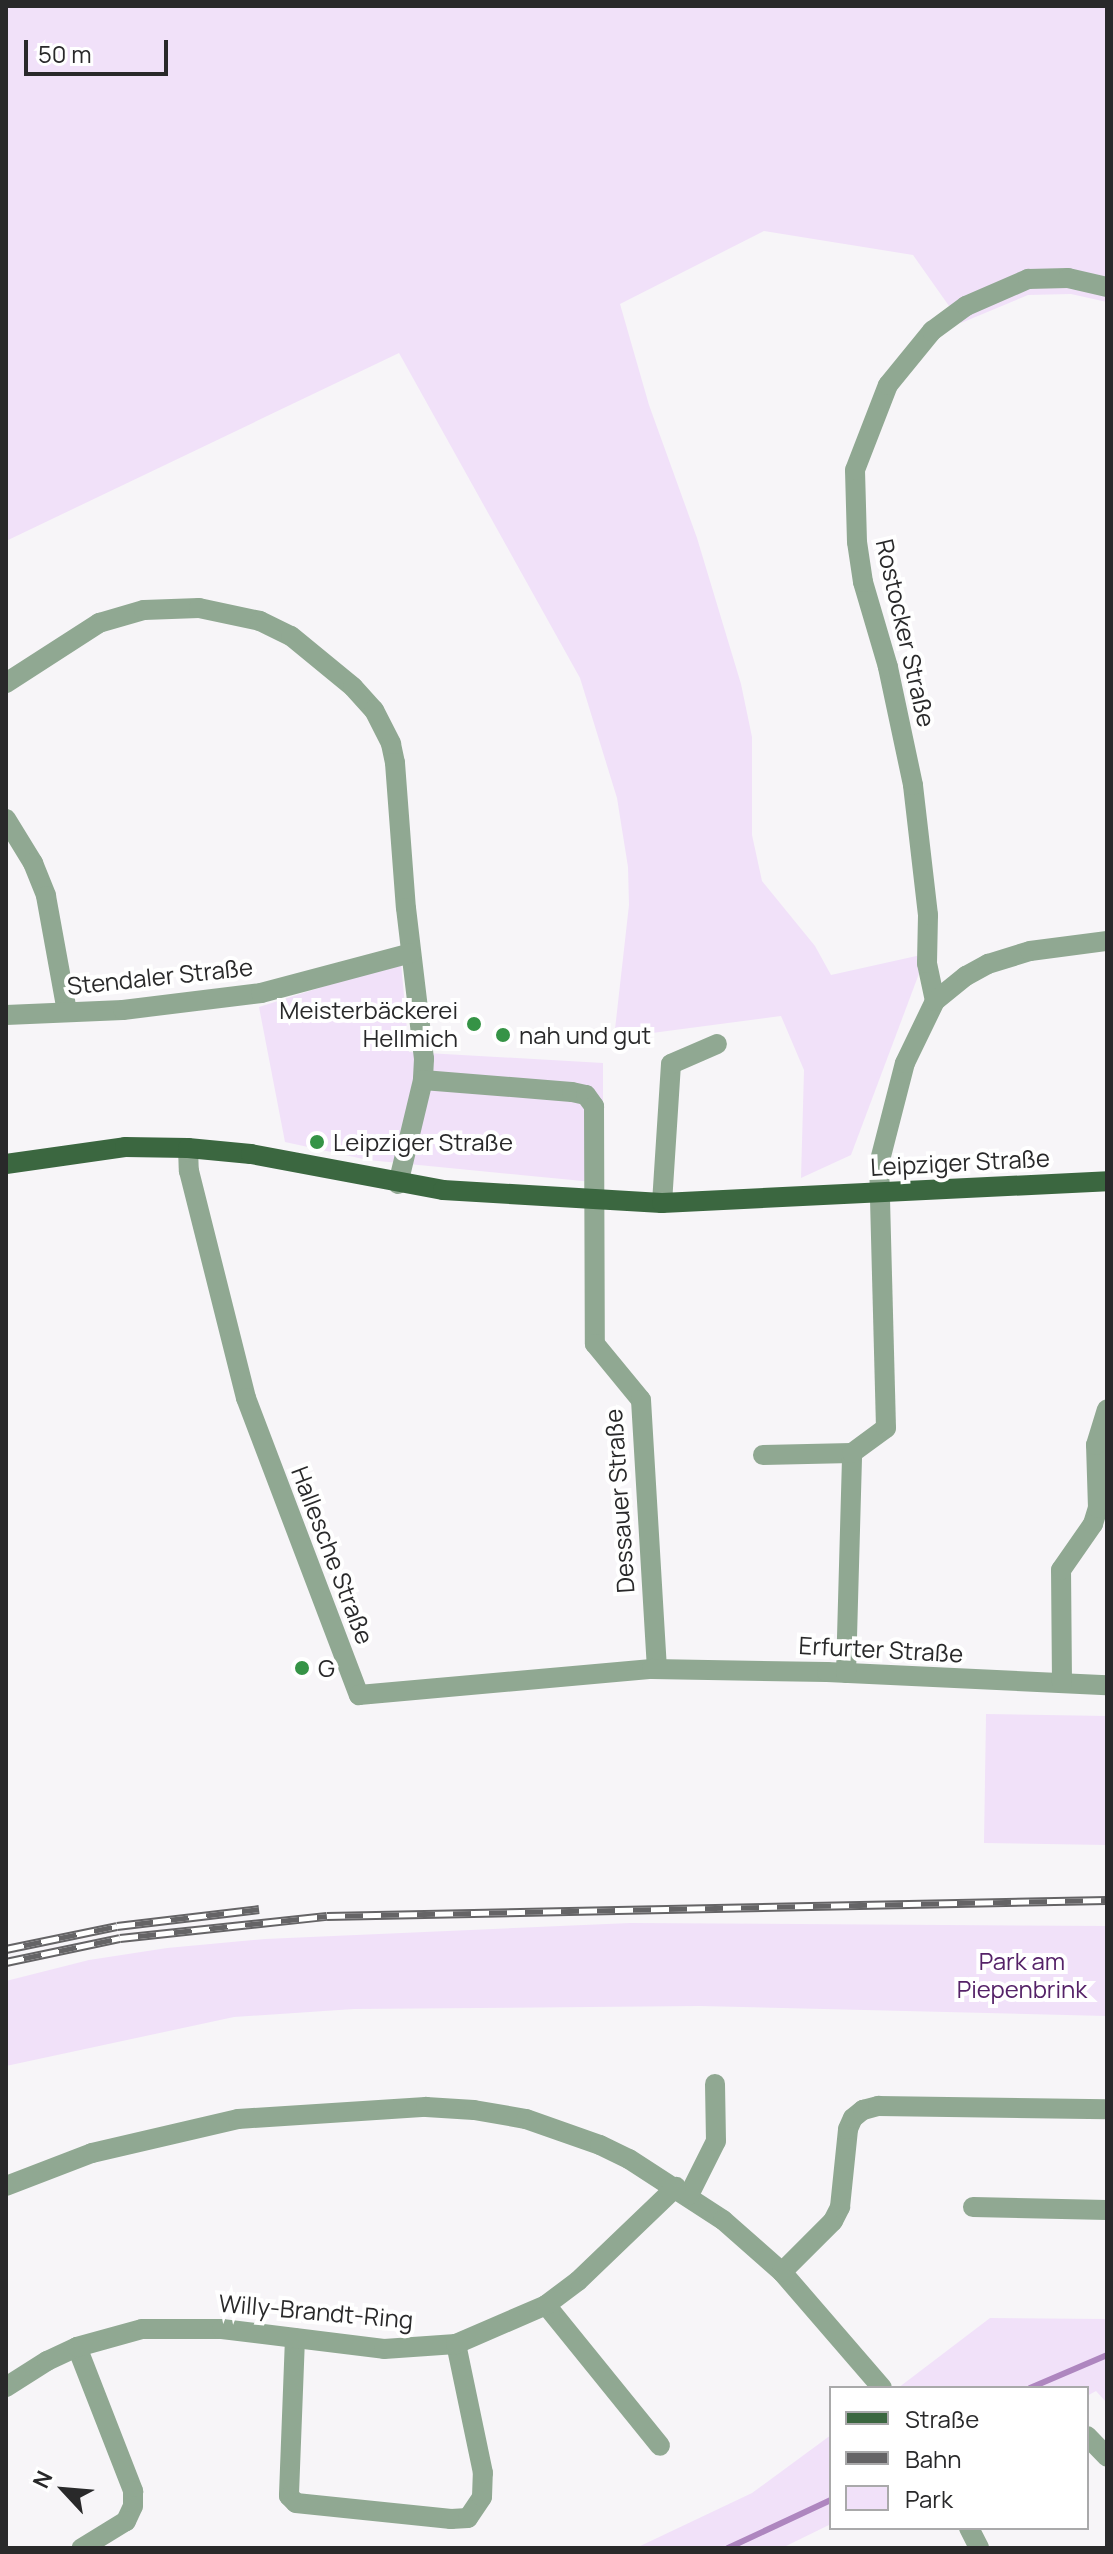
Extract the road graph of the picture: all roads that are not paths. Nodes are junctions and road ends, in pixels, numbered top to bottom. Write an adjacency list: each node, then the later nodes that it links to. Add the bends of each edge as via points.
1 (1107, 287): 6 (street, Rostocker Straße, via 1085,280 1028,279 966,306 932,331 888,385 855,470 863,582 888,667 915,797 928,915 927,963)
2 (6, 683): 5 (street, via 99,623 144,610 227,612 291,636 353,687 374,710 391,744)
3 (6, 819): 7 (street, via 46,896)
4 (1107, 941): 6 (street, via 1030,951 988,964)
5 (411, 953): 7 (street, Stendaler Straße, via 261,993); 10 (street)
6 (935, 1001): 15 (street, via 905,1063 879,1164)
7 (67, 1012): 8 (street, Stendaler Straße)
8 (6, 1015)
9 (717, 1044): 17 (street, via 671,1064)
10 (423, 1080): 14 (street); 16 (street, Dessauer Straße, via 586,1095 594,1106)
11 (188, 1148): 12 (main road, Leipziger Straße, via 125,1147); 14 (main road, Leipziger Straße, via 251,1154); 21 (street, Hallesche Straße, via 189,1171 246,1398 359,1695)
12 (6, 1164)
13 (1107, 1181): 15 (main road, Leipziger Straße)
14 (398, 1184): 16 (main road, Leipziger Straße)
15 (879, 1192): 17 (main road, Leipziger Straße); 19 (street, via 886,1428)
16 (595, 1200): 17 (main road, Leipziger Straße); 21 (street, Dessauer Straße, via 595,1344 641,1400)
17 (662, 1203)
18 (1107, 1410): 23 (street, via 1096,1445 1098,1508 1061,1570)
19 (852, 1453): 20 (street); 22 (street)
20 (763, 1455)
21 (655, 1669): 22 (street, Erfurter Straße)
22 (846, 1673): 23 (street, Erfurter Straße)
23 (1062, 1683): 24 (street, Erfurter Straße)
24 (1107, 1685)
25 (715, 2084): 28 (street, Willy-Brandt-Ring, via 716,2141)
26 (1107, 2109): 31 (street, via 863,2110 848,2129 840,2207 833,2221)
27 (6, 2186): 28 (street, via 92,2153 238,2119 426,2107 526,2119 600,2145)
28 (682, 2191): 31 (street); 32 (street, Willy-Brandt-Ring)
29 (973, 2207): 30 (street)
30 (1107, 2210)
31 (782, 2272): 36 (street)
32 (546, 2305): 34 (street, Willy-Brandt-Ring); 39 (street)
33 (295, 2338): 34 (street, Willy-Brandt-Ring, via 384,2349); 34 (street, via 289,2496 296,2503 451,2519 468,2518 482,2497 483,2473); 35 (street, Willy-Brandt-Ring, via 175,2327 111,2335)
34 (456, 2344)
35 (77, 2347): 37 (street, Willy-Brandt-Ring); 42 (street, via 133,2491 126,2521)
36 (880, 2386)
37 (6, 2387)
38 (1089, 2438): 40 (street)
39 (660, 2446)
40 (1107, 2457)
41 (970, 2530): 43 (street)
42 (82, 2548)
43 (979, 2548)

